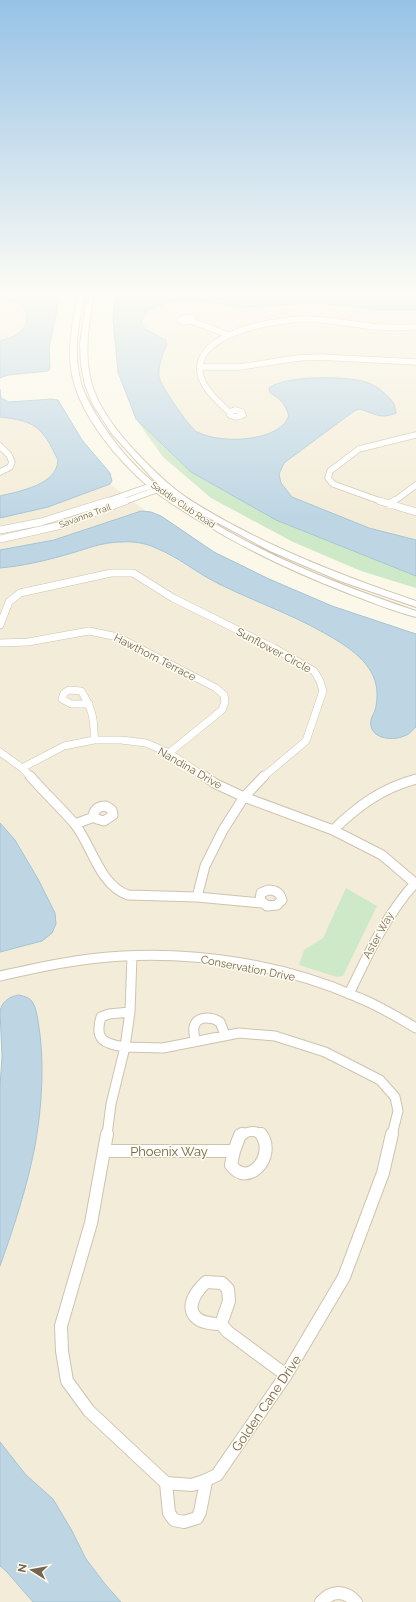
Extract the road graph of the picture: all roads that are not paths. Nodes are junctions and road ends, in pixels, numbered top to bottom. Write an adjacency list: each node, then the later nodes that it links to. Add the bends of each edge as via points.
1 (74, 367): 11 (street, Saddle Club Road, via 79,390 105,435 121,455)
2 (85, 367): 9 (street, Saddle Club Road, via 89,385 106,420 143,464)
3 (200, 367): 4 (street); 5 (street, via 206,387)
4 (242, 367)
5 (229, 412)
6 (416, 435): 12 (street, via 359,449 330,471 328,478 333,484)
7 (0, 446): 8 (street, via 12,462 10,467)
8 (0, 472)
9 (165, 484): 11 (street, Savanna Trail); 18 (street, Saddle Club Road, via 206,513 271,548 354,584)
10 (416, 485): 12 (street)
11 (155, 488): 14 (street, Savanna Trail); 16 (street, Savanna Trail, via 62,525); 19 (street, Saddle Club Road, via 238,541 270,557 348,591)
12 (390, 505): 13 (street)
13 (416, 512)
14 (21, 526): 15 (street, Savanna Trail); 16 (street)
15 (0, 530)
16 (25, 535): 17 (street, Savanna Trail)
17 (0, 540)
18 (416, 604)
19 (416, 614)
20 (0, 625): 28 (street, Sunflower Circle, via 8,601 20,593 111,573 133,573 173,598 274,648 314,671 323,690 306,741 265,775)
21 (0, 644): 25 (street, Hawthorn Terrace, via 28,642 89,631 104,633 118,636 216,688 224,695 222,710)
22 (89, 704): 23 (street, via 95,716)
23 (94, 740): 25 (street, Nandina Drive, via 121,740 146,744); 26 (street, Nandina Drive, via 64,746)
24 (0, 752): 26 (street)
25 (170, 753): 28 (street, Nandina Drive, via 216,784)
26 (22, 768): 30 (street)
27 (416, 779): 31 (street, via 398,783 373,795)
28 (244, 798): 31 (street, Nandina Drive); 33 (street, Sunflower Circle, via 223,830 205,866)
29 (94, 817): 30 (street)
30 (75, 824): 33 (street, via 110,884 119,892 128,895)
31 (333, 830): 32 (street, Nandina Drive, via 382,855)
32 (416, 883): 37 (street, Aster Way, via 393,908 375,938)
33 (197, 897): 34 (street)
34 (262, 903)
35 (132, 956): 36 (street, Conservation Drive, via 90,959); 37 (street, Conservation Drive, via 183,956 227,961 310,980); 38 (street)
36 (0, 976)
37 (349, 994): 39 (street, Conservation Drive)
38 (130, 1012): 42 (street); 42 (street, Golden Cane Drive, via 109,1014 101,1018 99,1023 102,1041)
39 (416, 1028)
40 (225, 1036): 41 (street, Golden Cane Drive); 41 (street, via 222,1025 217,1020 207,1017 196,1024); 46 (street, Golden Cane Drive, via 239,1033 275,1036 325,1052 380,1080 395,1097 398,1110 383,1173 344,1277)
41 (195, 1041): 42 (street, Golden Cane Drive, via 163,1048)
42 (125, 1047): 43 (street, via 111,1104)
43 (105, 1151): 44 (street, Phoenix Way); 47 (street, via 91,1223 62,1326 62,1351 67,1381 89,1411)
44 (234, 1151)
45 (221, 1324): 46 (street)
46 (286, 1375): 48 (street, Golden Cane Drive, via 217,1475)
47 (166, 1482): 48 (street, via 183,1486); 48 (street, via 169,1513 174,1520 184,1522 197,1518)
48 (206, 1482)
49 (321, 1602): 50 (street, via 331,1593 337,1592 349,1595)
50 (356, 1602)

